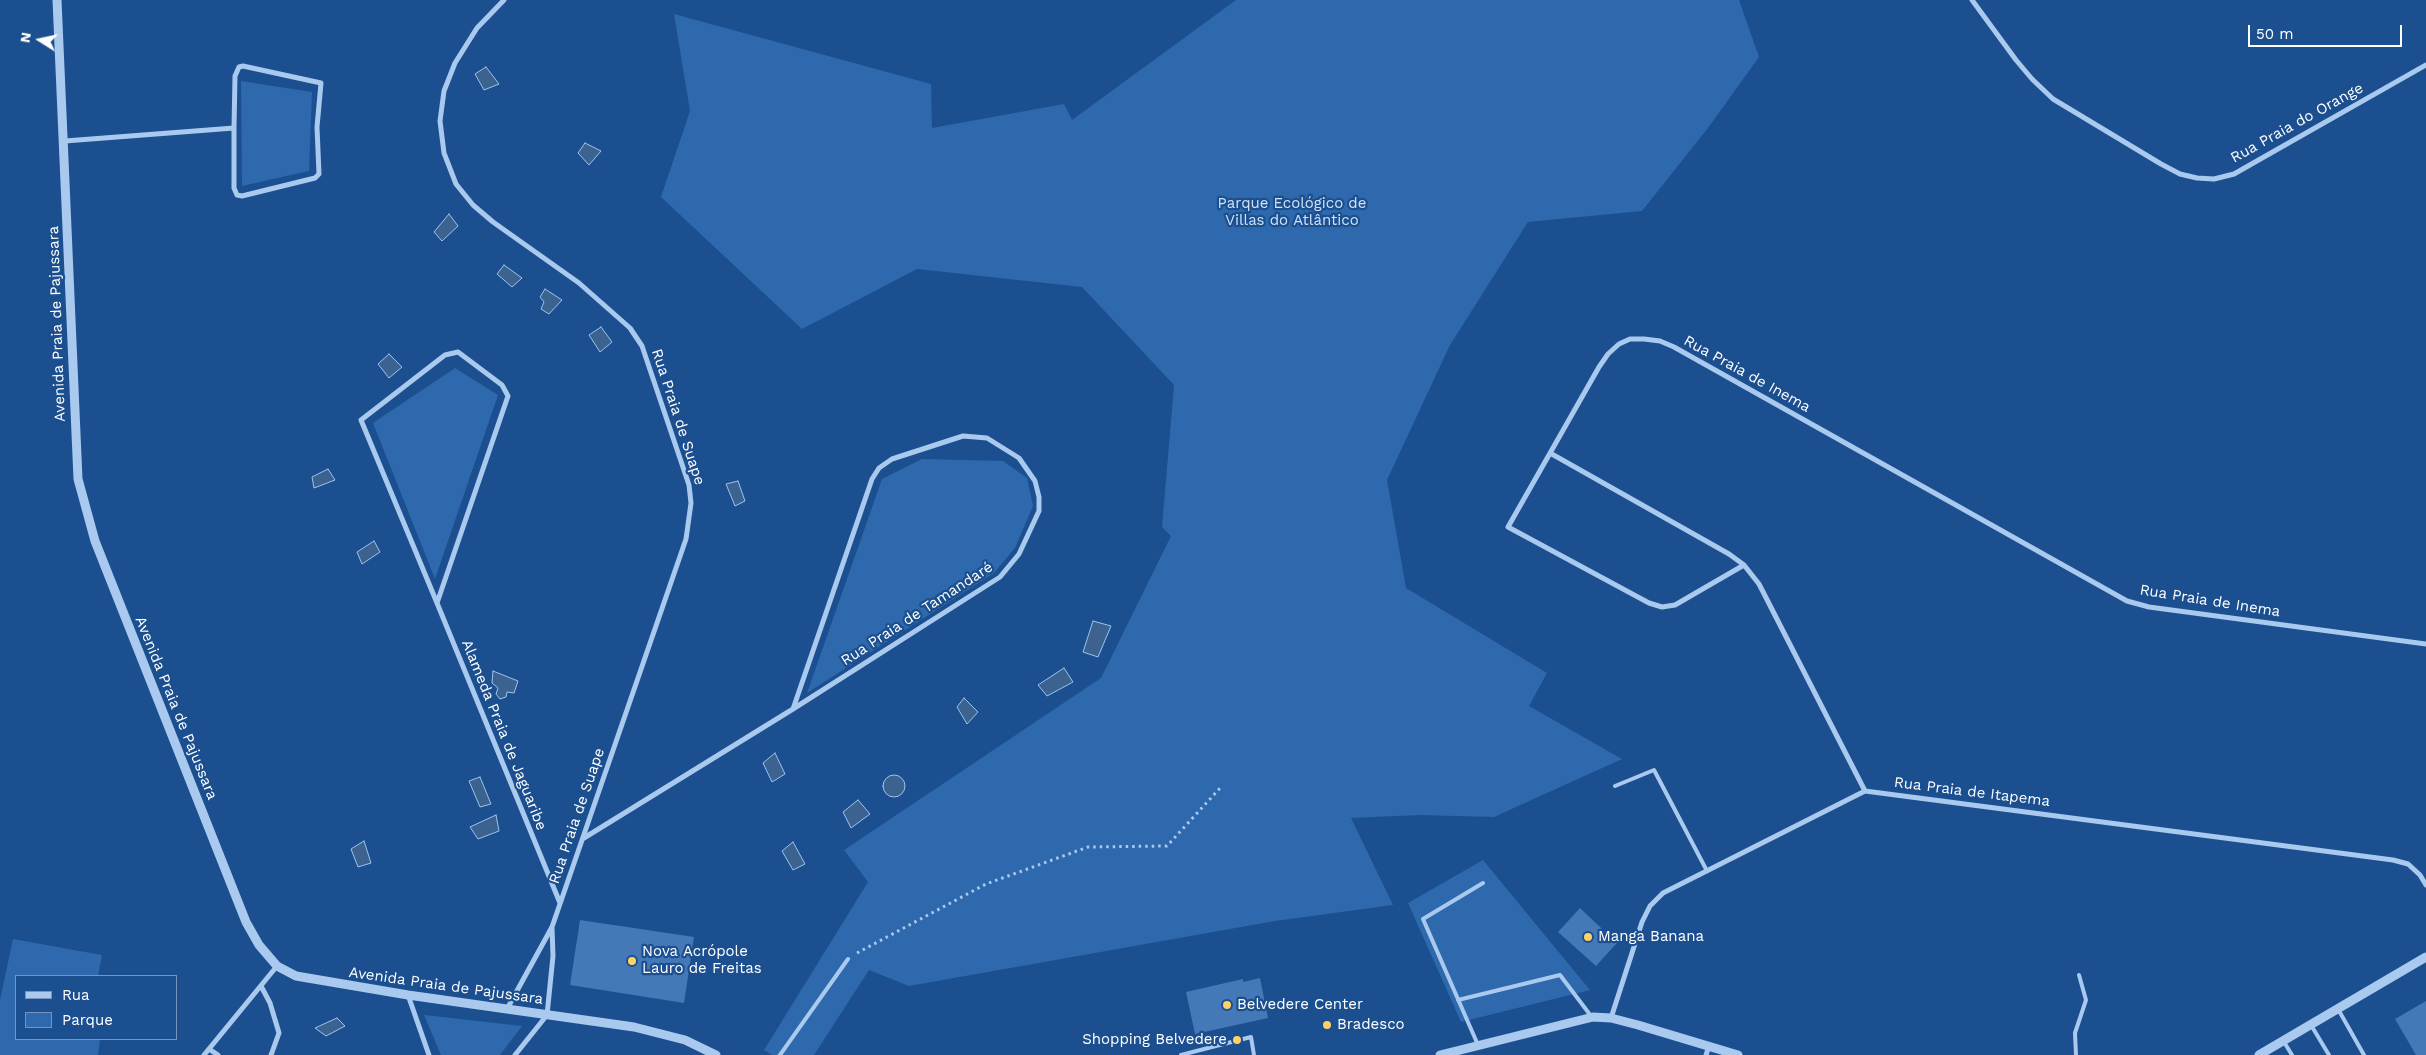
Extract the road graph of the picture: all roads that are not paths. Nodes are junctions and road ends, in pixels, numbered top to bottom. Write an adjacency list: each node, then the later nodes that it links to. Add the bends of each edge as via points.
1 (57, 0): 6 (street, Avenida Praia de Pajussara)
2 (504, 0): 14 (street, Rua Praia de Suape, via 477,28 444,90 440,121 444,153 456,184 473,205 579,283 630,328 642,346 689,485 691,503 686,539)
3 (1972, 0): 4 (street, Rua Praia do Orange, via 2032,79 2053,99 2161,164 2197,178 2214,179 2234,174)
4 (2426, 65)
5 (234, 128): 5 (street, via 234,188 237,195 315,178 320,168 317,127 321,83 239,67 235,76); 6 (street)
6 (65, 141): 22 (street, Avenida Praia de Pajussara, via 76,444 78,479 85,510 246,922 259,945)
7 (1550, 453): 8 (street); 8 (street, Rua Praia de Inema, via 1508,527 1662,607 1675,604); 10 (street, Rua Praia de Inema, via 1608,354 1630,339 1660,341 2127,601 2149,607)
8 (1744, 565): 13 (street, via 1759,584)
9 (437, 603): 9 (street, Alameda Praia de Jaguaribe, via 508,396 502,385 458,352 445,355 361,420); 18 (street, Alameda Praia de Jaguaribe)
10 (2426, 644)
11 (793, 709): 11 (street, Rua Praia de Tamandaré, via 872,479 879,468 892,459 963,436 987,438 1019,458 1035,482 1040,496 1039,511 1010,567 1000,577); 14 (street, Rua Praia de Tamandaré)
12 (1615, 786): 15 (lane, via 1654,770)
13 (1865, 791): 15 (street); 17 (street, Rua Praia de Itapema, via 2393,860 2408,864)
14 (583, 838): 18 (street, Rua Praia de Suape)
15 (1707, 871): 31 (street, via 1663,893 1650,906)
16 (1483, 883): 26 (lane, via 1423,919)
17 (2426, 885)
18 (560, 903): 19 (street, Rua Praia de Suape)
19 (552, 927): 28 (street, Rua Praia de Suape); 29 (street, Rua Praia de Suape)
20 (2426, 956): 27 (street)
21 (848, 958): 43 (lane)
22 (277, 966): 24 (street); 25 (street, Avenida Praia de Pajussara, via 296,976)
23 (2079, 974): 48 (lane, via 2086,1000 2075,1032)
24 (261, 986): 35 (street); 39 (street, via 270,1003 278,1033)
25 (408, 995): 28 (street, Avenida Praia de Pajussara); 40 (street)
26 (1458, 1000): 30 (lane, via 1560,975); 34 (lane)
27 (2338, 1008): 32 (street); 52 (lane)
28 (507, 1009): 29 (street, Avenida Praia de Pajussara)
29 (548, 1015): 41 (street); 42 (street, Avenida Praia de Pajussara, via 660,1032)
30 (1592, 1017): 31 (street); 34 (street)
31 (1611, 1018): 36 (street)
32 (2311, 1024): 33 (street); 51 (lane)
33 (2284, 1040): 49 (street); 50 (lane)
34 (1478, 1046): 46 (street)
35 (209, 1049): 37 (street); 38 (street)
36 (1708, 1050): 47 (street)
37 (204, 1055)
38 (218, 1055)
39 (271, 1055)
40 (429, 1055)
41 (515, 1055)
42 (716, 1055)
43 (780, 1055)
44 (1181, 1055): 45 (lane, via 1251,1037)
45 (1254, 1055)
46 (1440, 1055)
47 (1738, 1055)
48 (2076, 1055)
49 (2259, 1055)
50 (2292, 1055)
51 (2329, 1055)
52 (2364, 1055)

